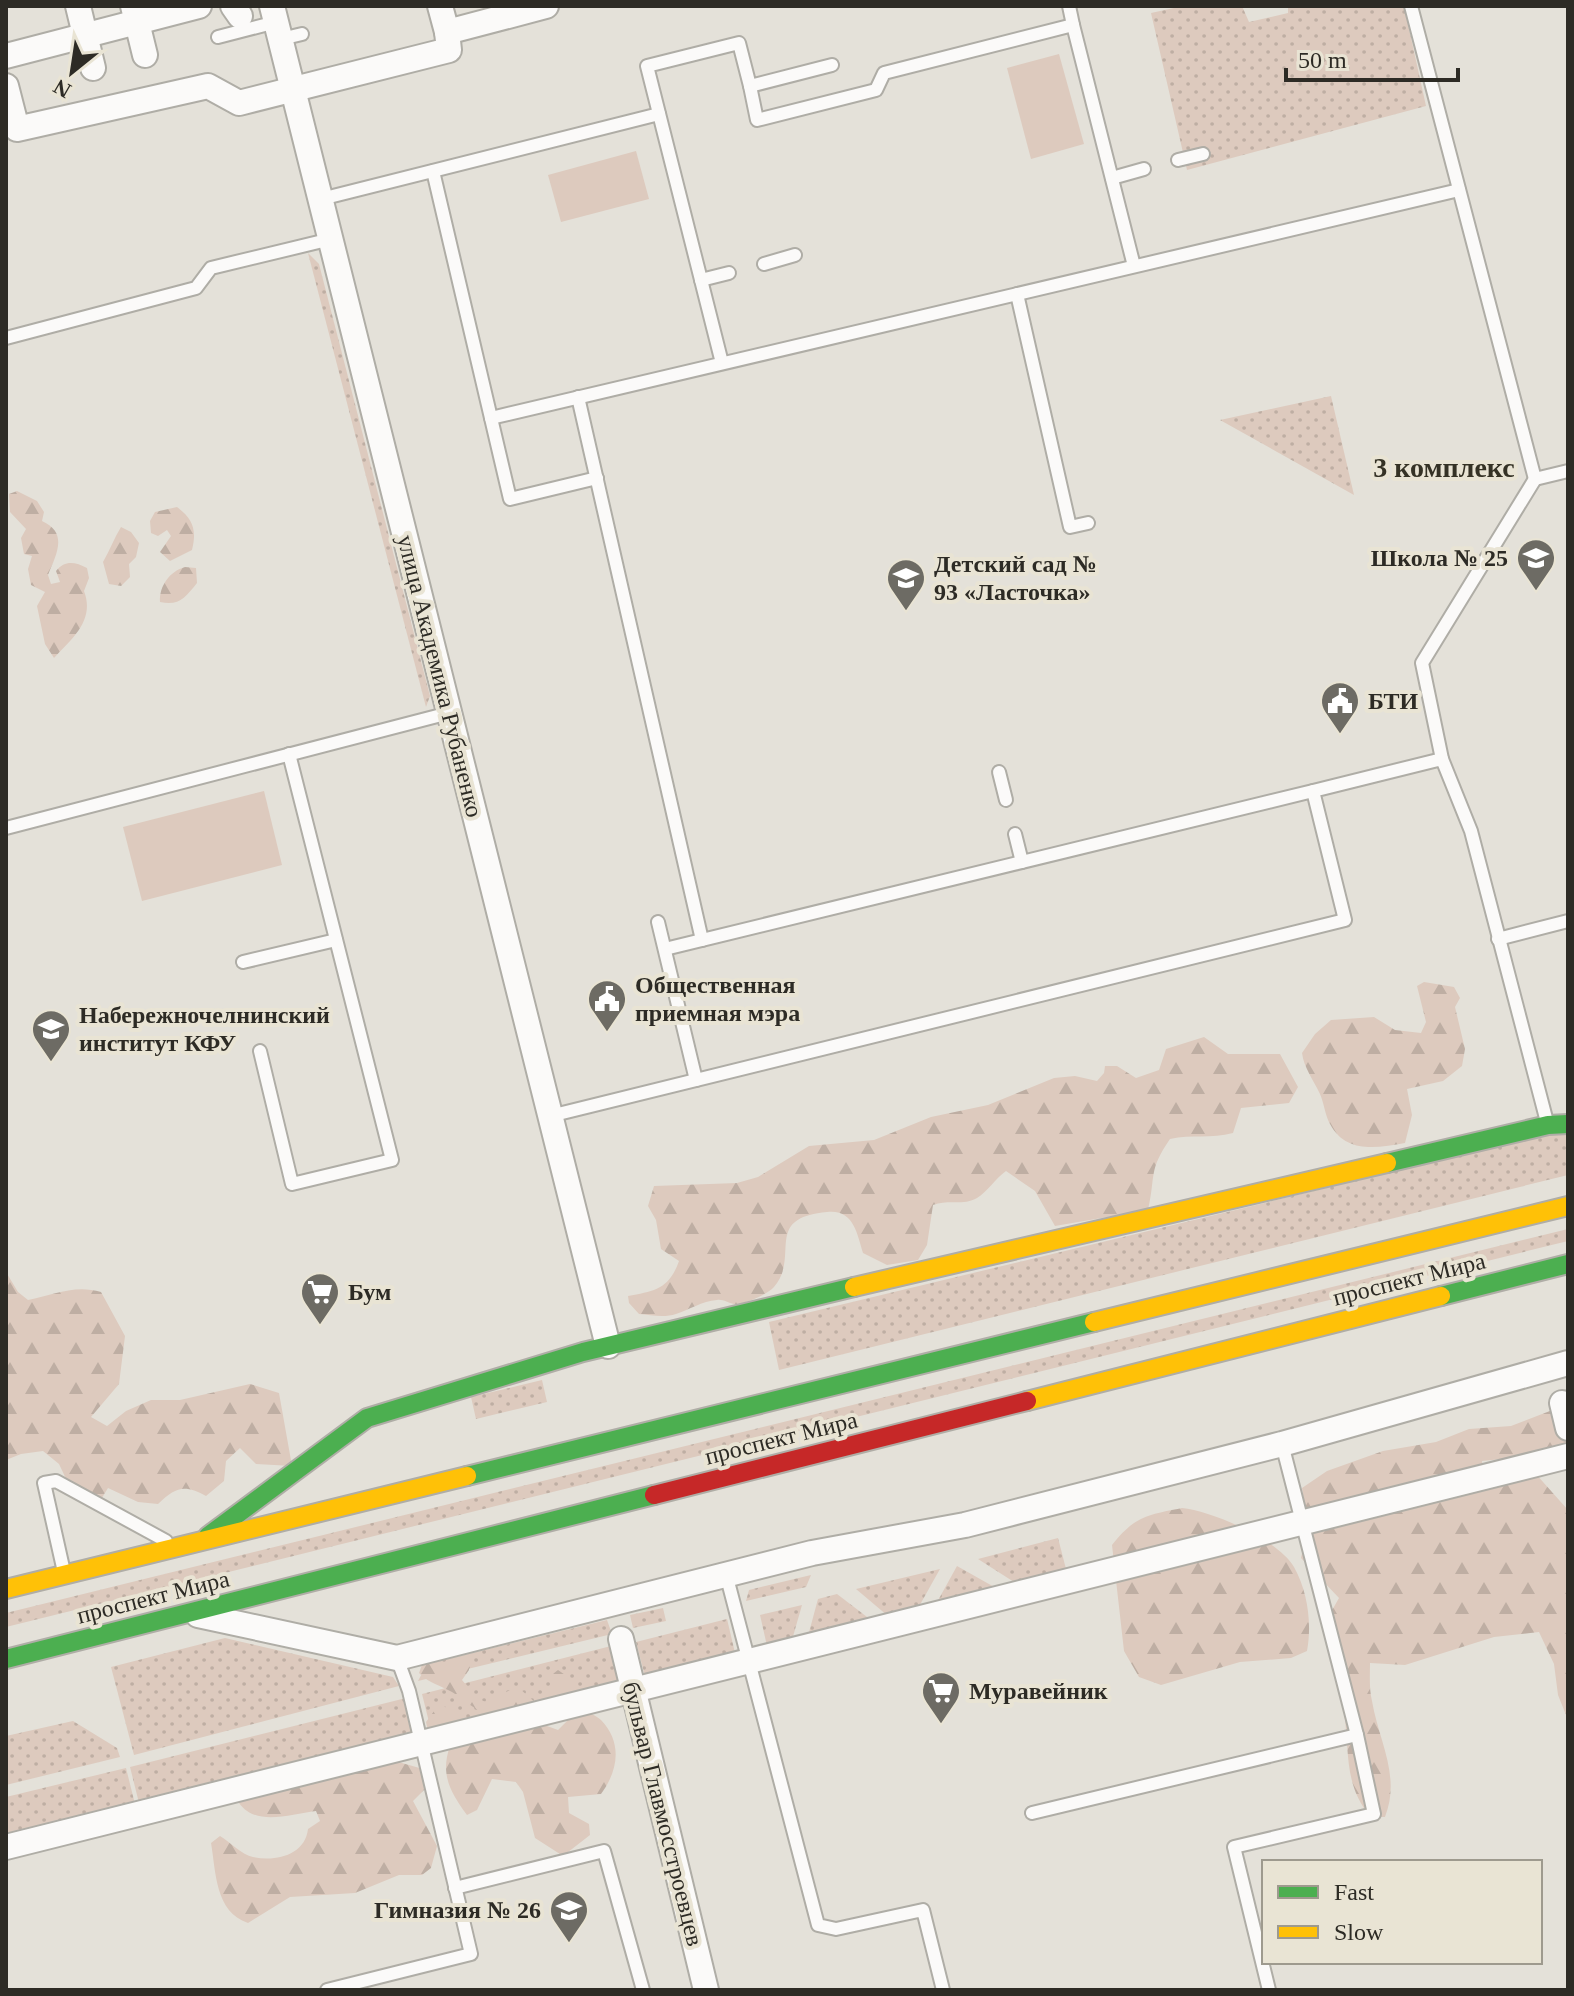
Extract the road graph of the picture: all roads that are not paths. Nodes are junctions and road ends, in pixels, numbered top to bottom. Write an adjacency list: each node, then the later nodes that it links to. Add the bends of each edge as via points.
1 (78, 6): 11 (street)
2 (199, 6): 7 (street)
3 (440, 6): 10 (street)
4 (546, 6): 10 (street)
5 (1069, 6): 9 (lane)
6 (1411, 6): 27 (lane)
7 (135, 14): 11 (street); 13 (street)
8 (262, 17): 12 (lane); 19 (street, улица Академика Рубаненко)
9 (1073, 25): 18 (lane, via 884,73 876,90 757,120); 26 (lane)
10 (447, 32): 19 (street, via 449,50)
11 (85, 35): 14 (street); 16 (street)
12 (218, 37)
13 (145, 55)
14 (6, 56)
15 (832, 65): 18 (lane)
16 (93, 68)
17 (6, 86): 21 (street)
18 (750, 86): 20 (lane, via 739,43 647,66)
19 (293, 89): 21 (street, via 239,103 208,86); 28 (street, улица Академика Рубаненко)
20 (659, 114): 25 (lane); 34 (lane)
21 (11, 131)
22 (1203, 154): 23 (lane)
23 (1178, 160)
24 (1144, 169): 26 (lane)
25 (433, 171): 28 (lane); 39 (lane)
26 (1112, 178): 32 (lane)
27 (1459, 190): 32 (lane); 42 (lane)
28 (321, 199): 29 (street, улица Академика Рубаненко)
29 (331, 239): 36 (lane, via 211,268 196,288); 44 (street, улица Академика Рубаненко)
30 (795, 255): 31 (lane)
31 (764, 264)
32 (1134, 266): 35 (lane)
33 (729, 273): 34 (lane)
34 (701, 280): 37 (lane)
35 (1017, 294): 37 (lane); 43 (lane, via 1070,527)
36 (6, 338)
37 (722, 363): 38 (lane)
38 (578, 397): 39 (lane); 41 (lane)
39 (491, 418): 41 (lane, via 510,499)
40 (1568, 471): 42 (lane)
41 (597, 478): 57 (lane)
42 (1535, 479): 46 (lane, via 1422,663)
43 (1088, 523)
44 (449, 713): 45 (lane); 64 (street, улица Академика Рубаненко, via 495,868)
45 (289, 754): 50 (lane); 56 (lane)
46 (1442, 759): 48 (lane); 55 (lane, via 1471,831)
47 (999, 772): 49 (lane)
48 (1313, 791): 52 (lane); 61 (lane, via 1345,920)
49 (1006, 800)
50 (6, 828)
51 (1015, 834): 52 (lane)
52 (1022, 862): 57 (lane)
53 (1568, 921): 55 (lane)
54 (658, 922): 58 (lane)
55 (1498, 939): 66 (lane)
56 (336, 940): 59 (lane); 60 (lane, via 392,1160 292,1184)
57 (702, 940): 58 (lane)
58 (665, 949): 61 (lane)
59 (243, 962)
60 (260, 1051)
61 (696, 1080): 63 (lane)
62 (580, 1094): 63 (lane)
63 (584, 1108): 64 (lane)
64 (550, 1116): 69 (street, улица Академика Рубаненко)
65 (1568, 1124): 66 (main road)
66 (1548, 1125): 69 (main road)
67 (1568, 1206): 76 (main road, проспект Мира)
68 (1568, 1264): 80 (main road, проспект Мира)
69 (608, 1346): 76 (main road, via 367,1418 234,1519)
70 (1568, 1363): 73 (street)
71 (1562, 1403): 72 (street)
72 (1568, 1428)
73 (1282, 1444): 75 (lane); 77 (street, via 965,1525)
74 (1568, 1456): 75 (street)
75 (1301, 1522): 84 (street); 86 (lane)
76 (179, 1548): 78 (main road, проспект Мира); 78 (lane, via 56,1481 44,1483)
77 (726, 1574): 82 (street); 84 (lane)
78 (65, 1575): 79 (main road, проспект Мира)
79 (6, 1589)
80 (188, 1613): 82 (street); 83 (main road, проспект Мира)
81 (621, 1639): 85 (street, бульвар Главмосстроевцев)
82 (397, 1658): 87 (lane)
83 (6, 1659)
84 (749, 1661): 85 (street); 96 (lane, via 818,1925 836,1929 923,1910)
85 (632, 1691): 87 (street); 95 (street, бульвар Главмосстроевцев)
86 (1357, 1735): 88 (lane); 91 (lane, via 1374,1814 1234,1847)
87 (422, 1744): 89 (street); 90 (lane)
88 (1032, 1813)
89 (6, 1847)
90 (455, 1888): 93 (lane, via 471,1954); 94 (lane, via 604,1851)
91 (1262, 1961)
92 (1263, 1964): 97 (lane)
93 (327, 1990)
94 (643, 1990)
95 (706, 1990)
96 (943, 1990)
97 (1269, 1990)

